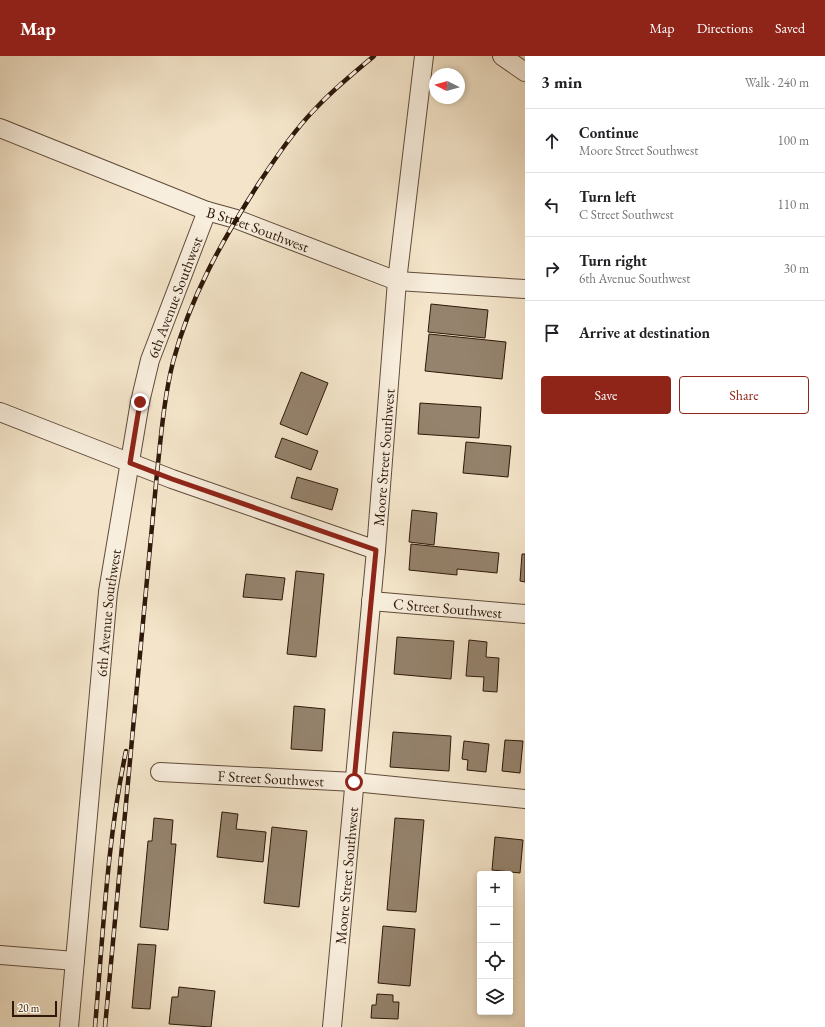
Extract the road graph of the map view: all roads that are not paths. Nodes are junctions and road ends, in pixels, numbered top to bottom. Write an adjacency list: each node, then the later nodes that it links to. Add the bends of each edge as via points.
1 (424, 56): 6 (street, Moore Street Southwest)
2 (502, 56): 3 (street)
3 (525, 72)
4 (0, 128): 5 (street, B Street Southwest)
5 (207, 211): 6 (street, B Street Southwest); 9 (street, 6th Avenue Southwest, via 150,360)
6 (397, 281): 7 (street, B Street Southwest); 10 (street, Moore Street Southwest)
7 (525, 289)
8 (0, 412): 9 (street)
9 (130, 463): 10 (street); 17 (street, 6th Avenue Southwest, via 108,592)
10 (376, 550): 11 (street, Moore Street Southwest)
11 (371, 601): 12 (street, C Street Southwest); 14 (street, Moore Street Southwest)
12 (525, 614)
13 (160, 772): 14 (street, F Street Southwest)
14 (354, 782): 15 (street, F Street Southwest); 19 (street, Moore Street Southwest)
15 (525, 799)
16 (0, 955): 17 (street)
17 (75, 961): 18 (street, 6th Avenue Southwest)
18 (69, 1027)
19 (332, 1027)

